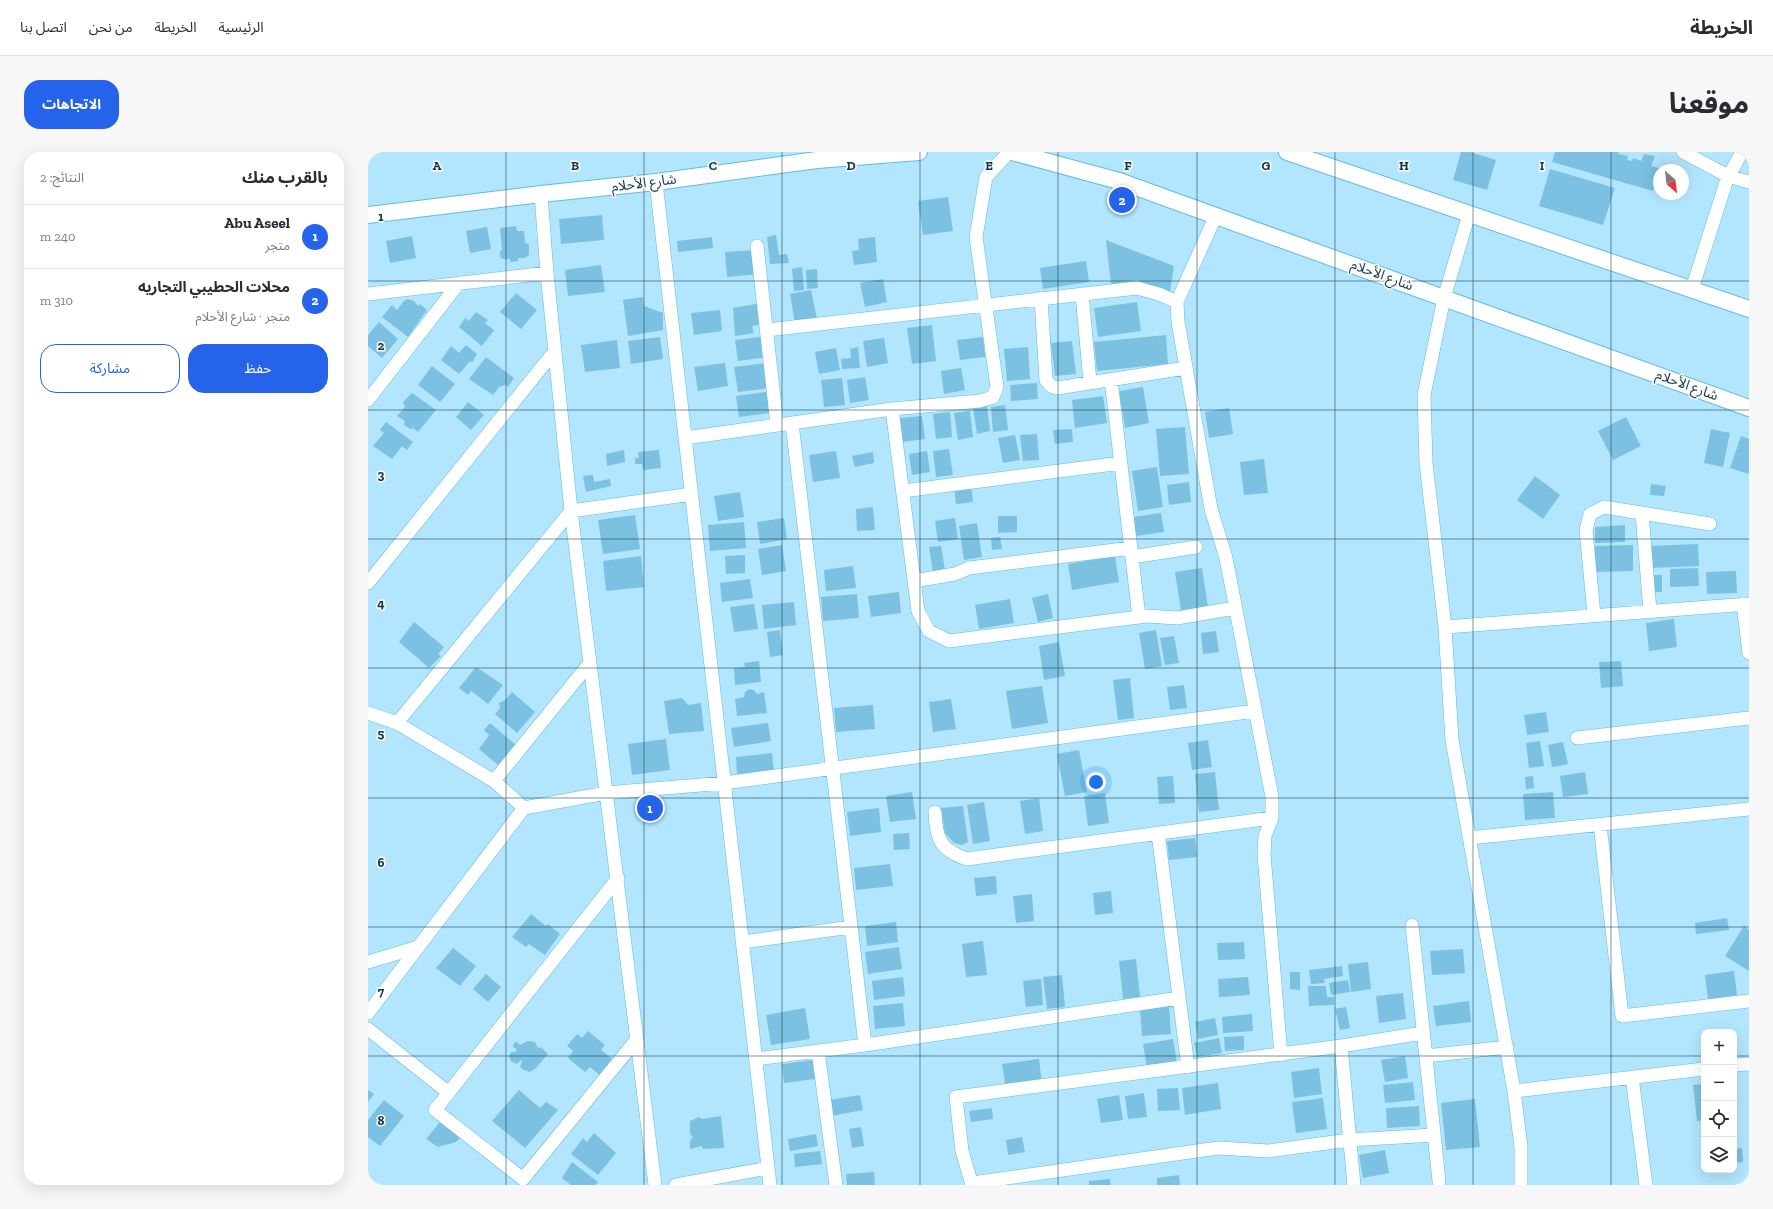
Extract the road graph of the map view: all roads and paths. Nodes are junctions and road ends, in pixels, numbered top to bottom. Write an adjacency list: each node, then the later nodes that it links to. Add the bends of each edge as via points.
1 (919, 152): 8 (main road, شارع الأحلام, via 817,160)
2 (1009, 152): 23 (street, via 986,177 976,237)
3 (1012, 152): 13 (main road, شارع الأحلام, via 1120,181)
4 (1287, 152): 11 (main road)
5 (1683, 152): 7 (street)
6 (1742, 152): 7 (street)
7 (1728, 176): 9 (street); 17 (street)
8 (656, 182): 10 (main road, شارع الأحلام); 35 (street)
9 (1749, 182)
10 (541, 194): 12 (main road, شارع الأحلام); 15 (street)
11 (1469, 214): 17 (main road); 21 (street)
12 (368, 215)
13 (1216, 216): 21 (main road, شارع الأحلام); 22 (street)
14 (757, 246): 25 (street)
15 (547, 273): 16 (street); 26 (street)
16 (459, 283): 18 (street); 30 (street)
17 (1692, 289): 24 (main road)
18 (368, 294)
19 (1082, 294): 20 (street); 22 (street, via 1137,288); 29 (street)
20 (1041, 298): 23 (street); 29 (street, via 1046,380 1057,388)
21 (1444, 298): 31 (main road, شارع الأحلام); 51 (street, via 1424,395 1426,463)
22 (1177, 302): 27 (street)
23 (985, 305): 25 (street); 32 (street, via 997,387 993,397 980,401)
24 (1749, 309)
25 (767, 330): 34 (street)
26 (554, 352): 39 (street); 45 (street)
27 (1186, 368): 28 (street); 47 (street, via 1211,508 1226,558)
28 (1111, 380): 29 (street); 36 (street)
29 (1090, 382)
30 (368, 400)
31 (1749, 408)
32 (892, 409): 33 (street); 37 (street)
33 (792, 423): 34 (street); 59 (street)
34 (777, 425): 35 (street)
35 (685, 438): 38 (street)
36 (1121, 463): 37 (street); 43 (street)
37 (903, 491): 44 (street)
38 (692, 494): 39 (street); 61 (street)
39 (571, 511): 53 (street); 57 (street)
40 (1642, 513): 41 (street); 48 (street); 49 (street, via 1604,507 1590,514 1586,530)
41 (1710, 524)
42 (1196, 547): 43 (street)
43 (1131, 552): 44 (street, via 969,568 955,574); 50 (street)
44 (914, 581): 50 (street, via 918,611 929,631 949,641)
45 (368, 583)
46 (1746, 604): 48 (street); 52 (street)
47 (1235, 608): 50 (street, via 1177,618); 54 (street)
48 (1650, 611): 49 (street)
49 (1594, 615): 51 (street)
50 (1139, 617)
51 (1445, 627): 69 (street, via 1452,740)
52 (1749, 653)
53 (589, 664): 60 (street); 62 (street)
54 (1256, 711): 59 (street); 66 (street, via 1272,797)
55 (368, 713): 57 (street)
56 (1749, 718): 58 (street)
57 (397, 723): 60 (street)
58 (1577, 738)
59 (832, 769): 61 (street); 72 (street)
60 (494, 781): 63 (street)
61 (724, 783): 62 (street); 73 (street)
62 (606, 793): 63 (street); 70 (street)
63 (524, 808): 74 (street)
64 (1749, 809): 67 (street)
65 (935, 812): 68 (street, via 936,831 942,845 954,855 967,859)
66 (1272, 818): 68 (street); 86 (street, via 1265,836 1264,855)
67 (1600, 825): 69 (street); 77 (street, via 1622,1016)
68 (1158, 834): 76 (street)
69 (1470, 838): 84 (street)
70 (618, 878): 81 (street); 95 (street)
71 (1412, 925): 80 (street)
72 (851, 927): 73 (street); 82 (street)
73 (743, 942): 88 (street)
74 (418, 947): 75 (street); 78 (street)
75 (368, 962)
76 (1179, 998): 82 (street); 91 (street)
77 (1749, 1001)
78 (368, 1013)
79 (368, 1029): 95 (street)
80 (1423, 1033): 83 (street); 87 (street)
81 (638, 1039): 95 (street, via 523,1179 436,1110); 101 (street)
82 (865, 1045): 85 (street)
83 (1341, 1046): 86 (street); 97 (street)
84 (1507, 1047): 87 (street); 94 (street)
85 (818, 1051): 88 (street); 104 (street)
86 (1281, 1054): 91 (street)
87 (1426, 1056): 96 (street)
88 (756, 1059): 98 (street)
89 (1749, 1064): 90 (street)
90 (1737, 1066)
91 (1188, 1067): 100 (street, via 956,1097 962,1151)
92 (1701, 1069): 93 (street)
93 (1632, 1077): 94 (street); 107 (street)
94 (1514, 1090): 106 (street, via 1521,1147)
95 (449, 1093)
96 (1434, 1135): 97 (street); 99 (street)
97 (1349, 1140): 100 (street, via 1268,1151 1218,1148); 105 (street)
98 (768, 1168): 102 (street); 103 (street)
99 (1439, 1181)
100 (972, 1184)
101 (655, 1185)
102 (676, 1185)
103 (770, 1185)
104 (836, 1185)
105 (1354, 1185)
106 (1521, 1185)
107 (1646, 1185)

